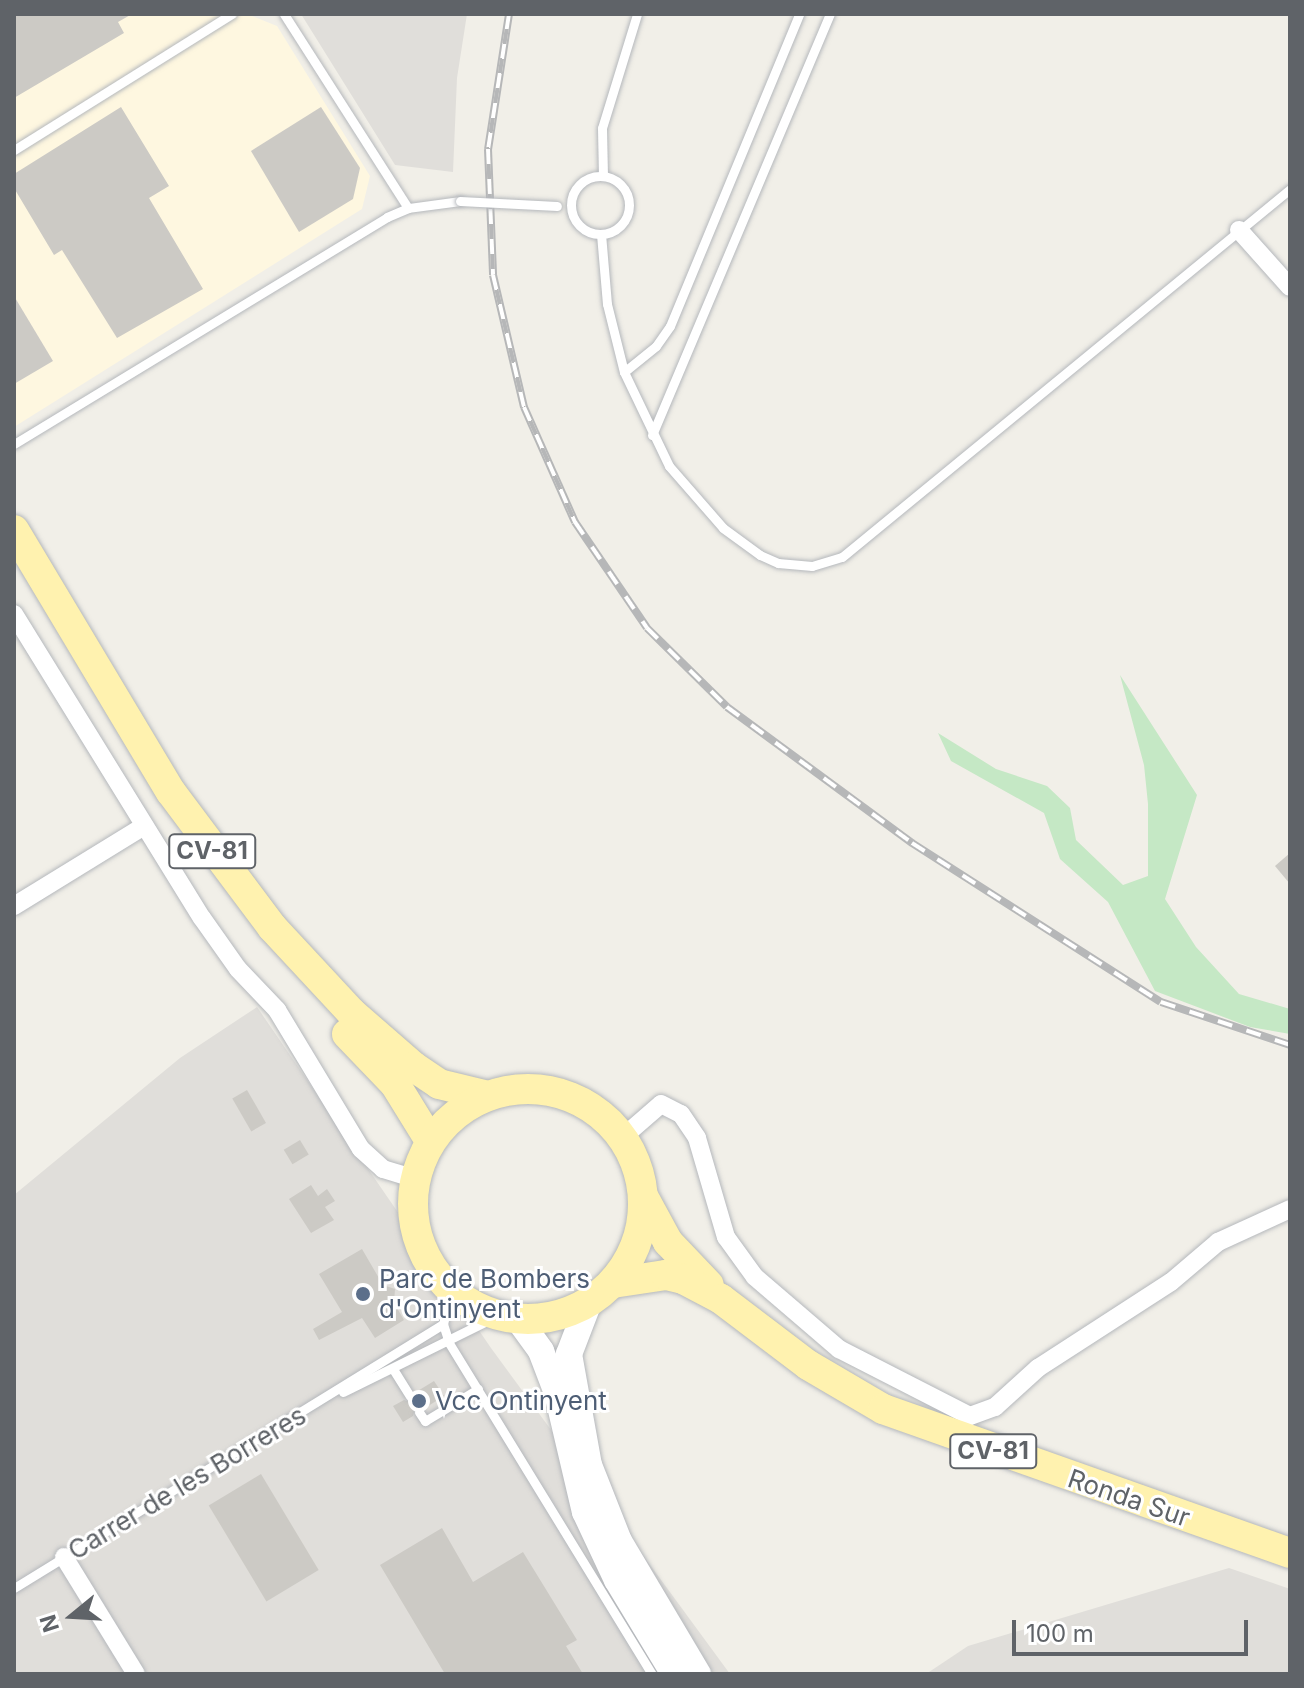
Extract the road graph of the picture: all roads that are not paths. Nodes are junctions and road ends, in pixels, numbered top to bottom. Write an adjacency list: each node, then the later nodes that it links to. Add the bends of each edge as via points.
1 (232, 14): 6 (lane)
2 (284, 14): 10 (lane)
3 (637, 14): 7 (lane, via 602,128)
4 (799, 14): 14 (lane, via 670,326 656,346)
5 (830, 14): 15 (lane)
6 (14, 150)
7 (603, 176): 9 (lane, via 577,187); 12 (lane, via 621,184 629,201 619,227)
8 (1290, 189): 11 (lane)
9 (571, 205): 10 (lane, bridge, via 460,201); 12 (lane, via 577,223)
10 (408, 208): 16 (lane)
11 (1239, 230): 13 (street); 15 (lane, via 828,563 778,563 723,528 679,481)
12 (601, 234): 14 (lane, via 607,304)
13 (1290, 287)
14 (624, 372): 15 (lane)
15 (652, 435)
16 (14, 444)
17 (14, 530): 22 (main road, CV-81, via 171,792 255,907 352,1013 414,1067 439,1084)
18 (14, 570): 24 (main road, CV-81, via 141,783 215,891 395,1084)
19 (14, 614): 20 (street)
20 (144, 826): 21 (street); 25 (street, via 221,947 282,1017 361,1149 383,1169)
21 (14, 906)
22 (488, 1096): 23 (main road, CV-81, via 548,1090 602,1115); 24 (main road, CV-81, via 460,1110)
23 (623, 1137): 26 (main road, CV-81, via 638,1166); 27 (street, via 661,1104 681,1114 697,1138 726,1237 766,1288 855,1359 970,1416 986,1413 1038,1368 1171,1282 1218,1242)
24 (429, 1139): 25 (main road, CV-81)
25 (416, 1179): 29 (main road, CV-81, via 420,1239 432,1266)
26 (644, 1198): 28 (main road, CV-81, via 631,1258); 30 (main road, Ronda Sur / CV-81, via 668,1242)
27 (1290, 1209)
28 (613, 1283): 30 (main road, Ronda Sur / CV-81, via 666,1275); 31 (main road, CV-81)
29 (452, 1289): 32 (main road, CV-81); 33 (lane)
30 (721, 1299): 40 (main road, Ronda Sur / CV-81, via 795,1356 883,1409)
31 (589, 1302): 32 (main road, CV-81, via 555,1316); 46 (street, via 569,1354 589,1465 619,1541)
32 (508, 1317): 34 (lane); 45 (street, via 541,1351 557,1393 585,1512 617,1580)
33 (443, 1324): 34 (lane); 38 (lane)
34 (449, 1343): 35 (lane); 36 (lane)
35 (393, 1369): 37 (lane); 38 (lane)
36 (478, 1389): 39 (lane, via 425,1421); 44 (lane)
37 (410, 1396)
38 (319, 1404): 41 (lane, Carrer de les Borreres)
39 (419, 1412)
40 (1290, 1553)
41 (64, 1557): 42 (lane, Carrer de les Borreres); 43 (street)
42 (14, 1588)
43 (136, 1674)
44 (652, 1674)
45 (674, 1674)
46 (698, 1674)

